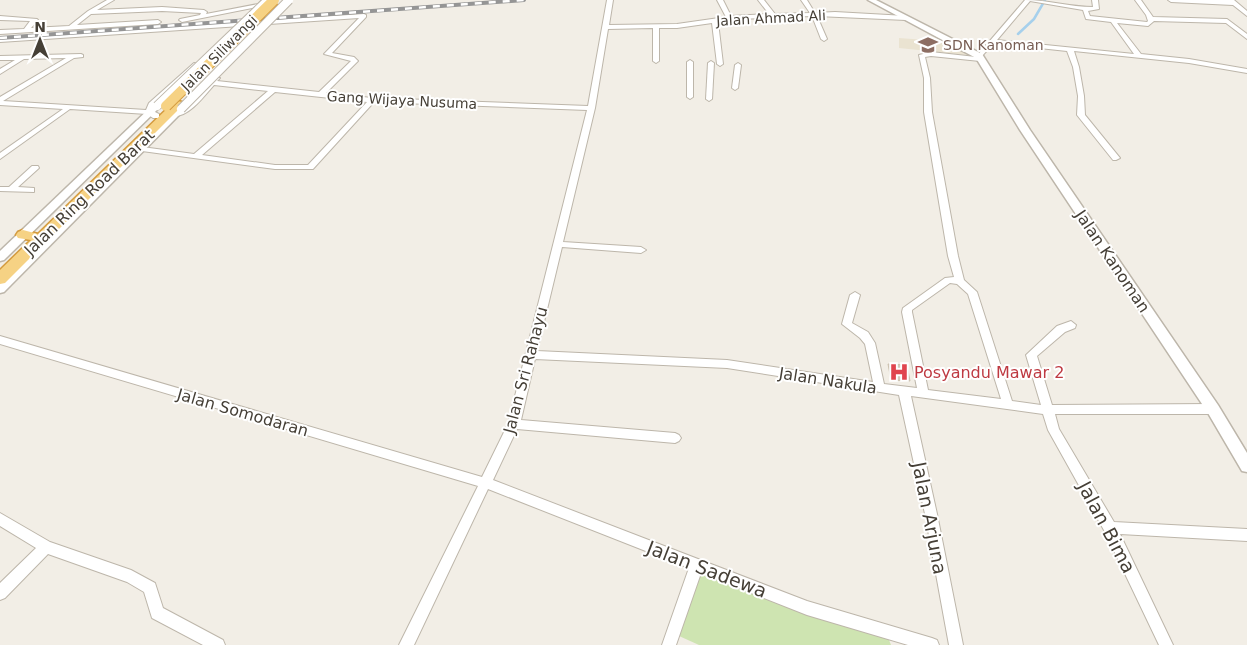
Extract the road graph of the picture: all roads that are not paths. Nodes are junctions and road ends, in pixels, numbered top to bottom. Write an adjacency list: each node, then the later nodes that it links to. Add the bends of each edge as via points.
1 (111, 0): 16 (street)
2 (274, 0): 64 (highway, Jalan Siliwangi, bridge)
3 (610, 0): 32 (street, Jalan Sri Rahayu)
4 (720, 0): 22 (street)
5 (762, 0): 20 (street)
6 (804, 0): 18 (street)
7 (871, 0): 23 (street)
8 (1030, 0): 15 (street); 39 (street)
9 (1095, 0): 15 (street, via 1096,9)
10 (1138, 0): 24 (street)
11 (1171, 0): 14 (street)
12 (288, 1): 13 (street, via 270,9); 64 (highway, Jalan Siliwangi)
13 (264, 2): 19 (street); 64 (street, bridge)
14 (1232, 2): 17 (street)
15 (1085, 9): 27 (street, via 1088,18)
16 (90, 12): 19 (street, via 134,12 158,8 204,12); 31 (street)
17 (1247, 14)
18 (814, 15): 20 (street, Jalan Ahmad Ali); 23 (street, Jalan Ahmad Ali); 37 (street)
19 (202, 17): 25 (street)
20 (774, 17): 22 (street, Jalan Ahmad Ali)
21 (0, 18): 34 (street, via 34,20)
22 (730, 18): 26 (street, Jalan Ahmad Ali)
23 (906, 18): 46 (street)
24 (1150, 19): 27 (street, via 1147,24); 36 (street, via 1227,21)
25 (175, 20)
26 (715, 20): 33 (street, Jalan Ahmad Ali); 50 (street)
27 (1112, 20): 42 (street)
28 (165, 21): 31 (street)
29 (271, 21): 30 (street); 54 (street); 57 (street, via 364,16 327,54 355,61)
30 (239, 25): 38 (street, via 215,24); 64 (street, via 151,104)
31 (71, 27): 34 (street)
32 (606, 27): 33 (street, Jalan Ahmad Ali); 62 (street, Jalan Sri Rahayu)
33 (656, 27): 47 (street)
34 (26, 30): 35 (street)
35 (0, 32)
36 (1247, 37)
37 (824, 39)
38 (0, 40)
39 (992, 41): 40 (street); 46 (street)
40 (1070, 49): 42 (street); 68 (street, via 1082,96 1081,115)
41 (82, 56): 45 (street)
42 (1139, 56): 52 (street)
43 (0, 58): 44 (street)
44 (23, 58): 45 (street); 53 (street)
45 (71, 58): 61 (street)
46 (980, 58): 79 (street, via 939,54 921,56 930,126); 89 (street, Jalan Kanoman)
47 (656, 61)
48 (690, 62): 58 (street)
49 (711, 63): 59 (street)
50 (720, 64)
51 (738, 66): 55 (street)
52 (1247, 71)
53 (0, 72)
54 (213, 82): 56 (street, Gang Wijaya Nusuma); 64 (street, via 190,106)
55 (735, 88)
56 (274, 89): 57 (street, Gang Wijaya Nusuma); 66 (street)
57 (320, 95): 60 (street, Gang Wijaya Nusuma)
58 (690, 97)
59 (709, 98)
60 (372, 100): 62 (street, Gang Wijaya Nusuma); 66 (street, via 310,167 274,167)
61 (0, 102): 63 (street)
62 (591, 108): 74 (street, Jalan Sri Rahayu)
63 (67, 109): 64 (street); 67 (street)
64 (164, 111): 65 (street); 73 (highway, Jalan Ring Road Barat); 78 (highway, Jalan Ring Road Barat)
65 (142, 149): 66 (street); 80 (street)
66 (196, 156)
67 (0, 157)
68 (1116, 158)
69 (35, 168): 71 (street)
70 (0, 188): 71 (street)
71 (11, 189): 72 (street)
72 (31, 190)
73 (27, 235): 76 (street); 77 (highway, Jalan Ring Road Barat)
74 (557, 244): 75 (street); 84 (street, Jalan Sri Rahayu)
75 (641, 250)
76 (0, 257)
77 (0, 266)
78 (0, 279)
79 (960, 281): 87 (street, via 948,280 908,308); 88 (street, via 972,292)
80 (0, 289)
81 (855, 296): 85 (street, via 847,324 870,343)
82 (1071, 325): 90 (street, Jalan Bima, via 1061,329 1031,355)
83 (0, 340): 94 (street, Jalan Somodaran)
84 (532, 355): 85 (street, Jalan Nakula, via 727,364); 91 (street, Jalan Sri Rahayu)
85 (879, 387): 86 (street, Jalan Nakula)
86 (904, 391): 87 (street, Jalan Nakula); 105 (street, Jalan Arjuna)
87 (923, 393): 88 (street, Jalan Nakula)
88 (1008, 405): 90 (street, Jalan Nakula)
89 (1213, 409): 90 (street, Jalan Nakula); 93 (street, Jalan Kanoman)
90 (1047, 410): 96 (street, Jalan Bima, via 1054,430)
91 (514, 424): 92 (street); 94 (street, Jalan Sri Rahayu)
92 (674, 438)
93 (1247, 466)
94 (486, 483): 99 (street, Jalan Sadewa); 102 (street, Jalan Sri Rahayu)
95 (0, 519): 98 (street)
96 (1110, 528): 97 (street); 106 (street, Jalan Bima)
97 (1247, 535)
98 (46, 547): 100 (street); 101 (street, via 131,577 150,588 157,613)
99 (697, 564): 103 (street); 104 (street, Jalan Sadewa, via 807,608)
100 (0, 593)
101 (218, 645)
102 (406, 645)
103 (669, 645)
104 (932, 645)
105 (956, 645)
106 (1166, 645)

